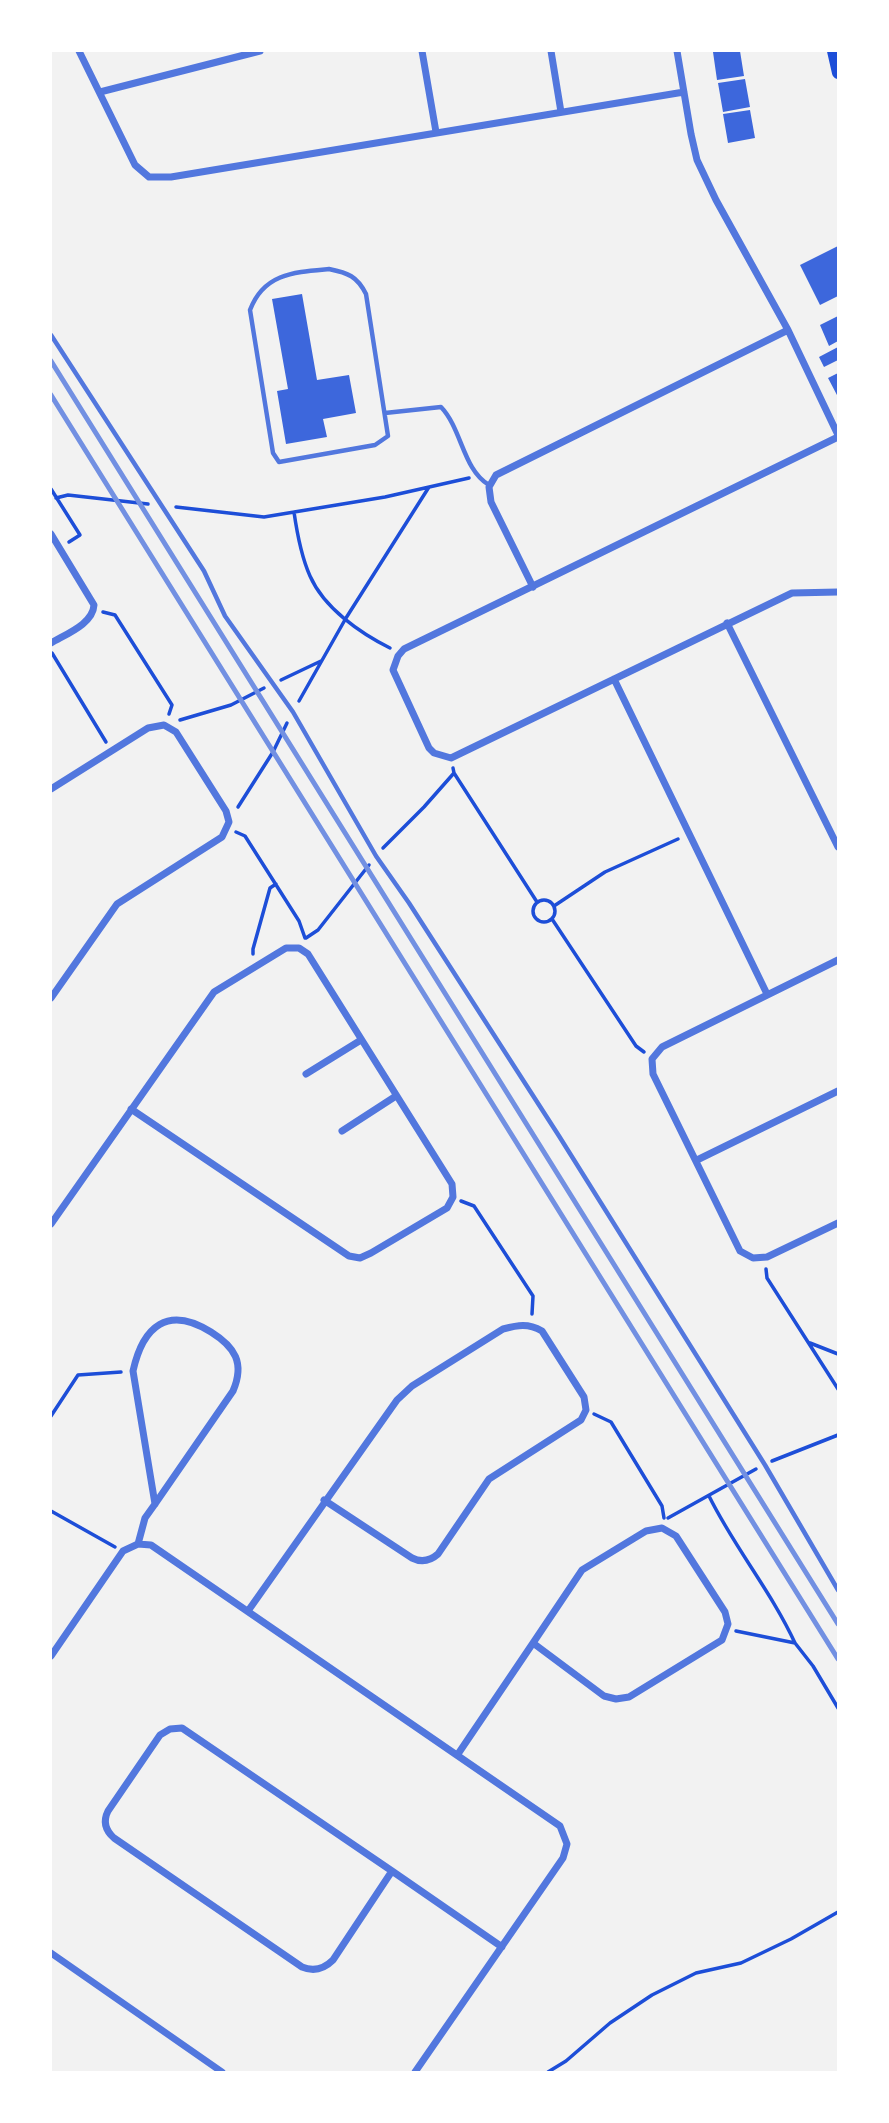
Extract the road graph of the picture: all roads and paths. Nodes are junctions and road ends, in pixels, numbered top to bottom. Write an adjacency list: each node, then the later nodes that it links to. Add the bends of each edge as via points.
1 (79, 51): 8 (street)
2 (260, 51): 8 (street)
3 (422, 51): 11 (street)
4 (551, 51): 10 (street)
5 (677, 51): 9 (street)
6 (833, 51): 7 (main road)
7 (838, 73)
8 (100, 92): 11 (street, via 135,165 149,177)
9 (684, 92): 10 (street); 12 (street, via 697,160)
10 (561, 112): 11 (street)
11 (436, 132)
12 (788, 330): 15 (street); 17 (street, via 496,475)
13 (51, 335): 34 (lane, via 204,571 225,617)
14 (385, 413): 14 (lane, via 366,294 360,282 342,272 319,270 286,275 261,289 250,320 276,458 285,462 381,443 388,436); 16 (lane, via 441,407)
15 (838, 436): 24 (street)
16 (478, 477): 17 (lane); 18 (path)
17 (490, 486): 24 (street, via 491,502)
18 (429, 487): 20 (path); 27 (path)
19 (51, 489): 23 (path)
20 (294, 512): 21 (path); 27 (path, via 310,577 327,604)
21 (264, 517)
22 (51, 534): 26 (street)
23 (80, 535)
24 (533, 587): 30 (street)
25 (838, 592): 28 (street, via 792,593)
26 (94, 610): 29 (street, via 88,621); 36 (path, via 115,615 172,705)
27 (346, 618): 30 (path); 32 (path)
28 (727, 623): 33 (street); 42 (street)
29 (51, 643)
30 (400, 653): 33 (street, via 394,664 395,678 429,748 451,758)
31 (54, 656): 37 (path)
32 (322, 660): 34 (path); 35 (path)
33 (614, 679): 50 (street)
34 (274, 684): 35 (lane); 36 (path, via 231,705)
35 (293, 712): 40 (path); 72 (lane, via 376,856)
36 (164, 725): 39 (street, via 148,728); 40 (street, via 176,732 226,811)
37 (107, 743)
38 (454, 772): 44 (path)
39 (51, 789)
40 (228, 828): 43 (path, via 245,836); 51 (street, via 222,837 117,904)
41 (677, 831): 45 (path, via 680,838 605,872)
42 (838, 847)
43 (275, 884): 47 (path); 49 (path, via 253,950)
44 (537, 902): 45 (path, via 547,900); 46 (path, via 534,916 542,922)
45 (554, 906): 46 (path)
46 (551, 919): 53 (path)
47 (305, 939)
48 (838, 960): 50 (street)
49 (255, 967): 52 (street, via 286,948 304,950); 57 (street, via 214,992)
50 (767, 994): 59 (street, via 662,1047 652,1059 653,1074)
51 (51, 998)
52 (362, 1040): 54 (street); 56 (street)
53 (636, 1046)
54 (306, 1074)
55 (838, 1091): 59 (street)
56 (396, 1096): 58 (street); 60 (street, via 452,1184)
57 (131, 1110): 60 (street, via 349,1256 371,1254 447,1208); 62 (street)
58 (342, 1131)
59 (697, 1160): 63 (street, via 740,1251 753,1258)
60 (453, 1197): 64 (path, via 474,1206 533,1296)
61 (838, 1223): 63 (street)
62 (51, 1224)
63 (767, 1257): 65 (path, via 767,1278)
64 (532, 1325): 69 (street, via 542,1331 584,1397); 74 (street, via 503,1329 403,1393)
65 (808, 1342): 66 (path); 68 (path)
66 (838, 1354)
67 (133, 1371): 70 (path, via 78,1375); 75 (street); 75 (street, via 151,1332 164,1322 179,1319 195,1322 225,1341 237,1364 233,1391)
68 (838, 1390)
69 (586, 1410): 74 (street, via 577,1424 489,1479 430,1560 412,1558); 77 (path, via 611,1422 662,1506)
70 (51, 1416)
71 (838, 1435): 72 (path)
72 (765, 1465): 73 (path); 81 (lane)
73 (709, 1496): 77 (path); 85 (path)
74 (324, 1500): 82 (street)
75 (155, 1504): 79 (street, via 145,1518)
76 (51, 1511): 80 (path)
77 (665, 1520): 78 (path)
78 (662, 1528): 83 (street, via 676,1536 725,1612); 84 (street, via 646,1531 582,1570)
79 (138, 1544): 80 (street); 82 (street, via 157,1548)
80 (122, 1551): 86 (street)
81 (838, 1590)
82 (248, 1611): 88 (street)
83 (727, 1630): 84 (street, via 722,1640 629,1697 615,1699 604,1696); 85 (path)
84 (533, 1643): 88 (street)
85 (795, 1643): 87 (path)
86 (51, 1655)
87 (838, 1708)
88 (458, 1754): 91 (street, via 555,1822 566,1837 563,1858)
89 (392, 1871): 89 (street, via 333,1960 319,1969 307,1969 114,1838 106,1816 160,1735 182,1728); 91 (street)
90 (838, 1912): 95 (path, via 741,1963 696,1973 652,1995)
91 (502, 1947): 94 (street)
92 (51, 1953): 93 (street)
93 (222, 2072)
94 (415, 2072)
95 (548, 2072)

